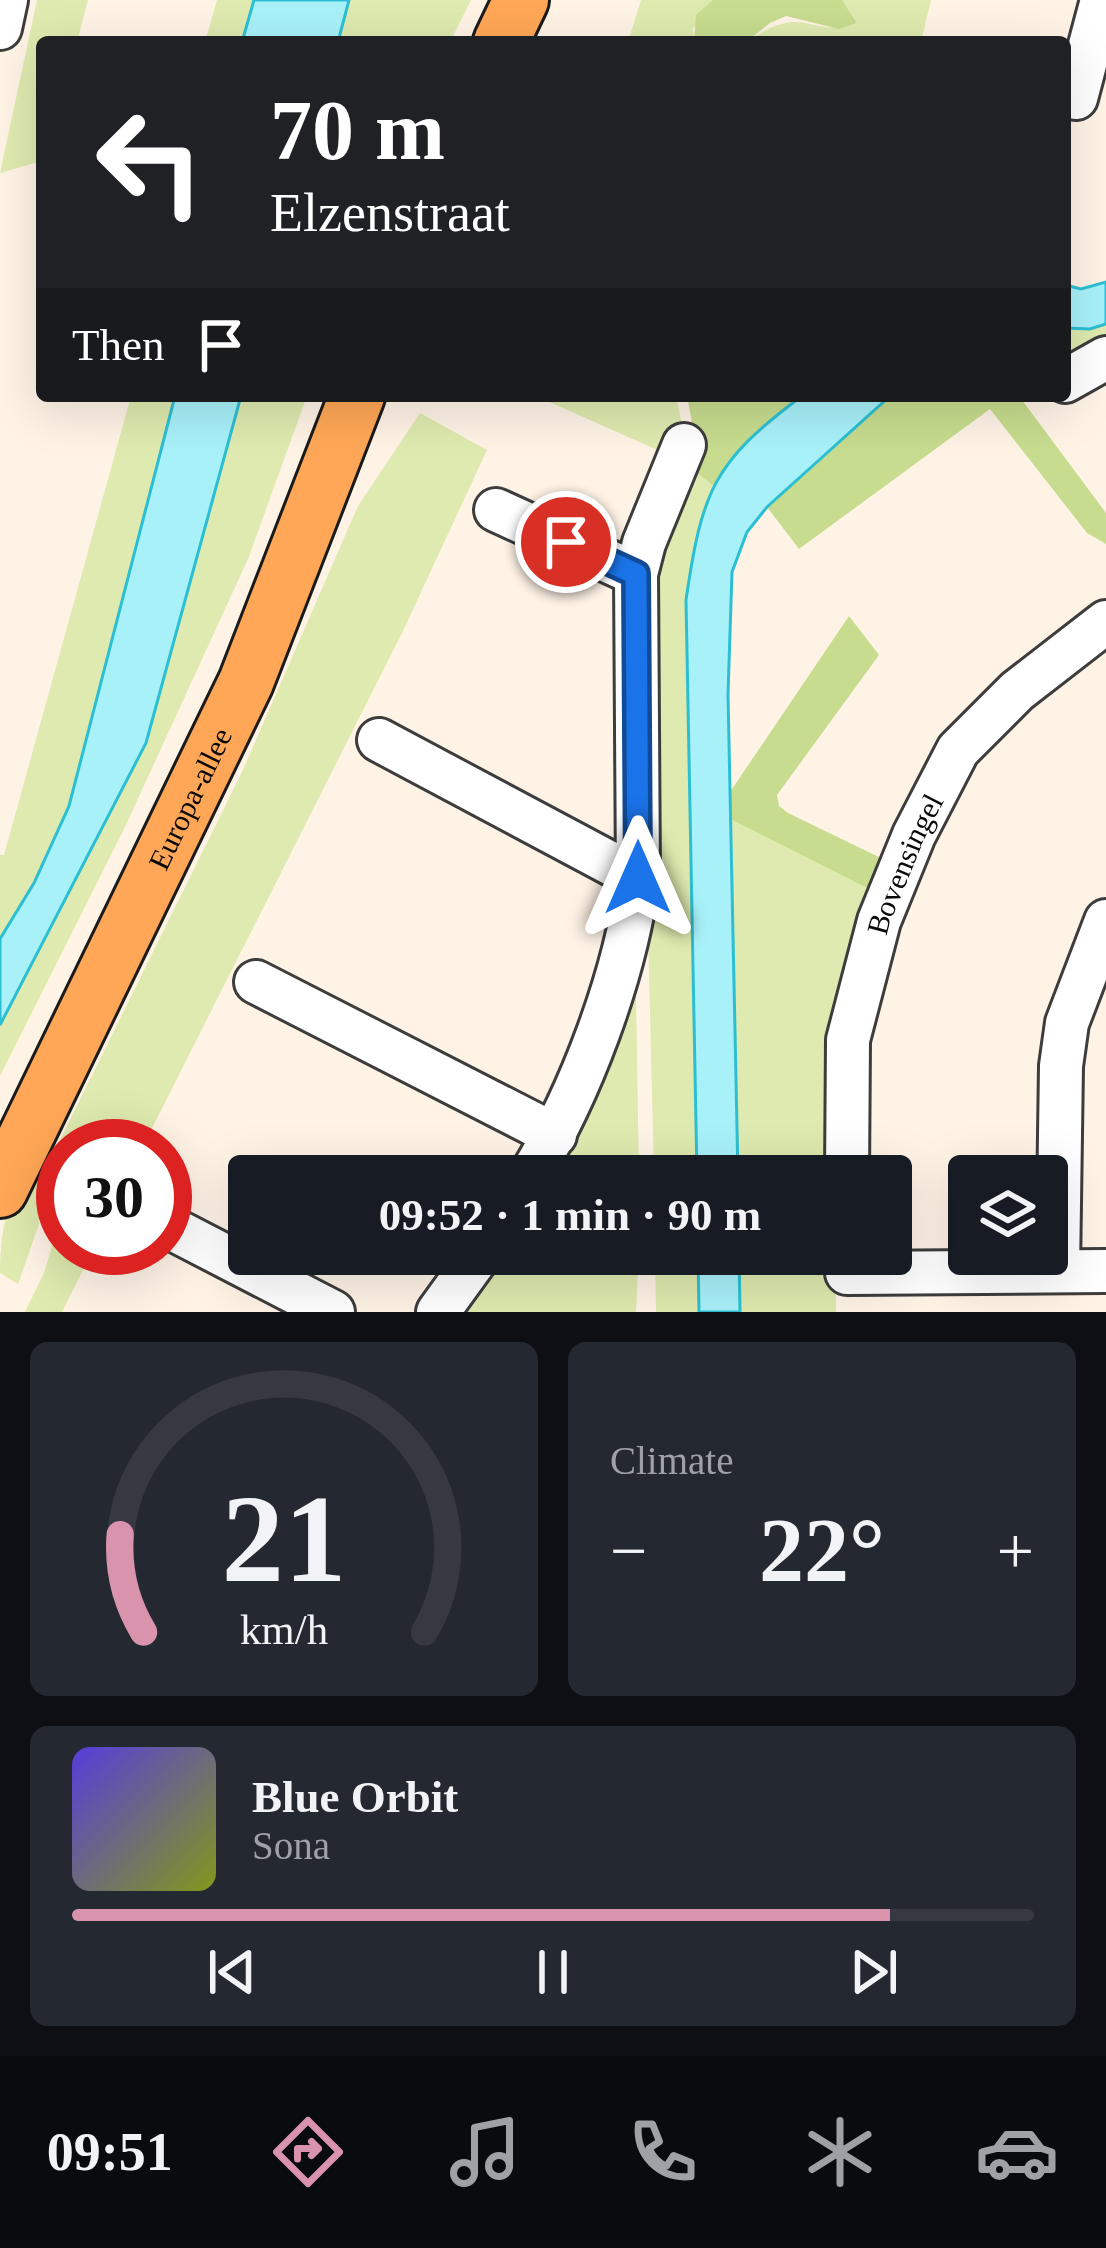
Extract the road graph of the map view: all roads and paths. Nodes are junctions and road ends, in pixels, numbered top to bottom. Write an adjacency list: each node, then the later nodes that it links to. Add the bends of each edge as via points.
1 (6, 0): 5 (street)
2 (505, 0): 6 (main road)
3 (521, 0): 7 (main road)
4 (1102, 0): 8 (street)
5 (0, 28)
6 (487, 36)
7 (504, 36)
8 (1082, 100)
9 (1106, 358): 10 (street)
10 (1071, 378)
11 (340, 402): 22 (main road, Europa-allee, via 232,678)
12 (355, 402): 27 (main road, Europa-allee, via 246,682)
13 (684, 446): 15 (street)
14 (496, 510): 15 (street)
15 (636, 574): 18 (street)
16 (1106, 622): 25 (street, Bovensingel, via 1017,691 958,750 914,835 879,921 848,1040)
17 (379, 740): 18 (street)
18 (638, 878): 23 (street, via 604,1007)
19 (1106, 921): 21 (street)
20 (256, 982): 23 (street)
21 (1093, 989): 26 (street, via 1066,1023)
22 (0, 1134)
23 (555, 1135): 24 (street)
24 (543, 1155)
25 (848, 1155)
26 (1060, 1155)
27 (0, 1190)
28 (192, 1239): 34 (street)
29 (1068, 1270): 30 (street)
30 (1106, 1271)
31 (465, 1275): 35 (street)
32 (952, 1275): 33 (street)
33 (847, 1280)
34 (333, 1312)
35 (438, 1312)

